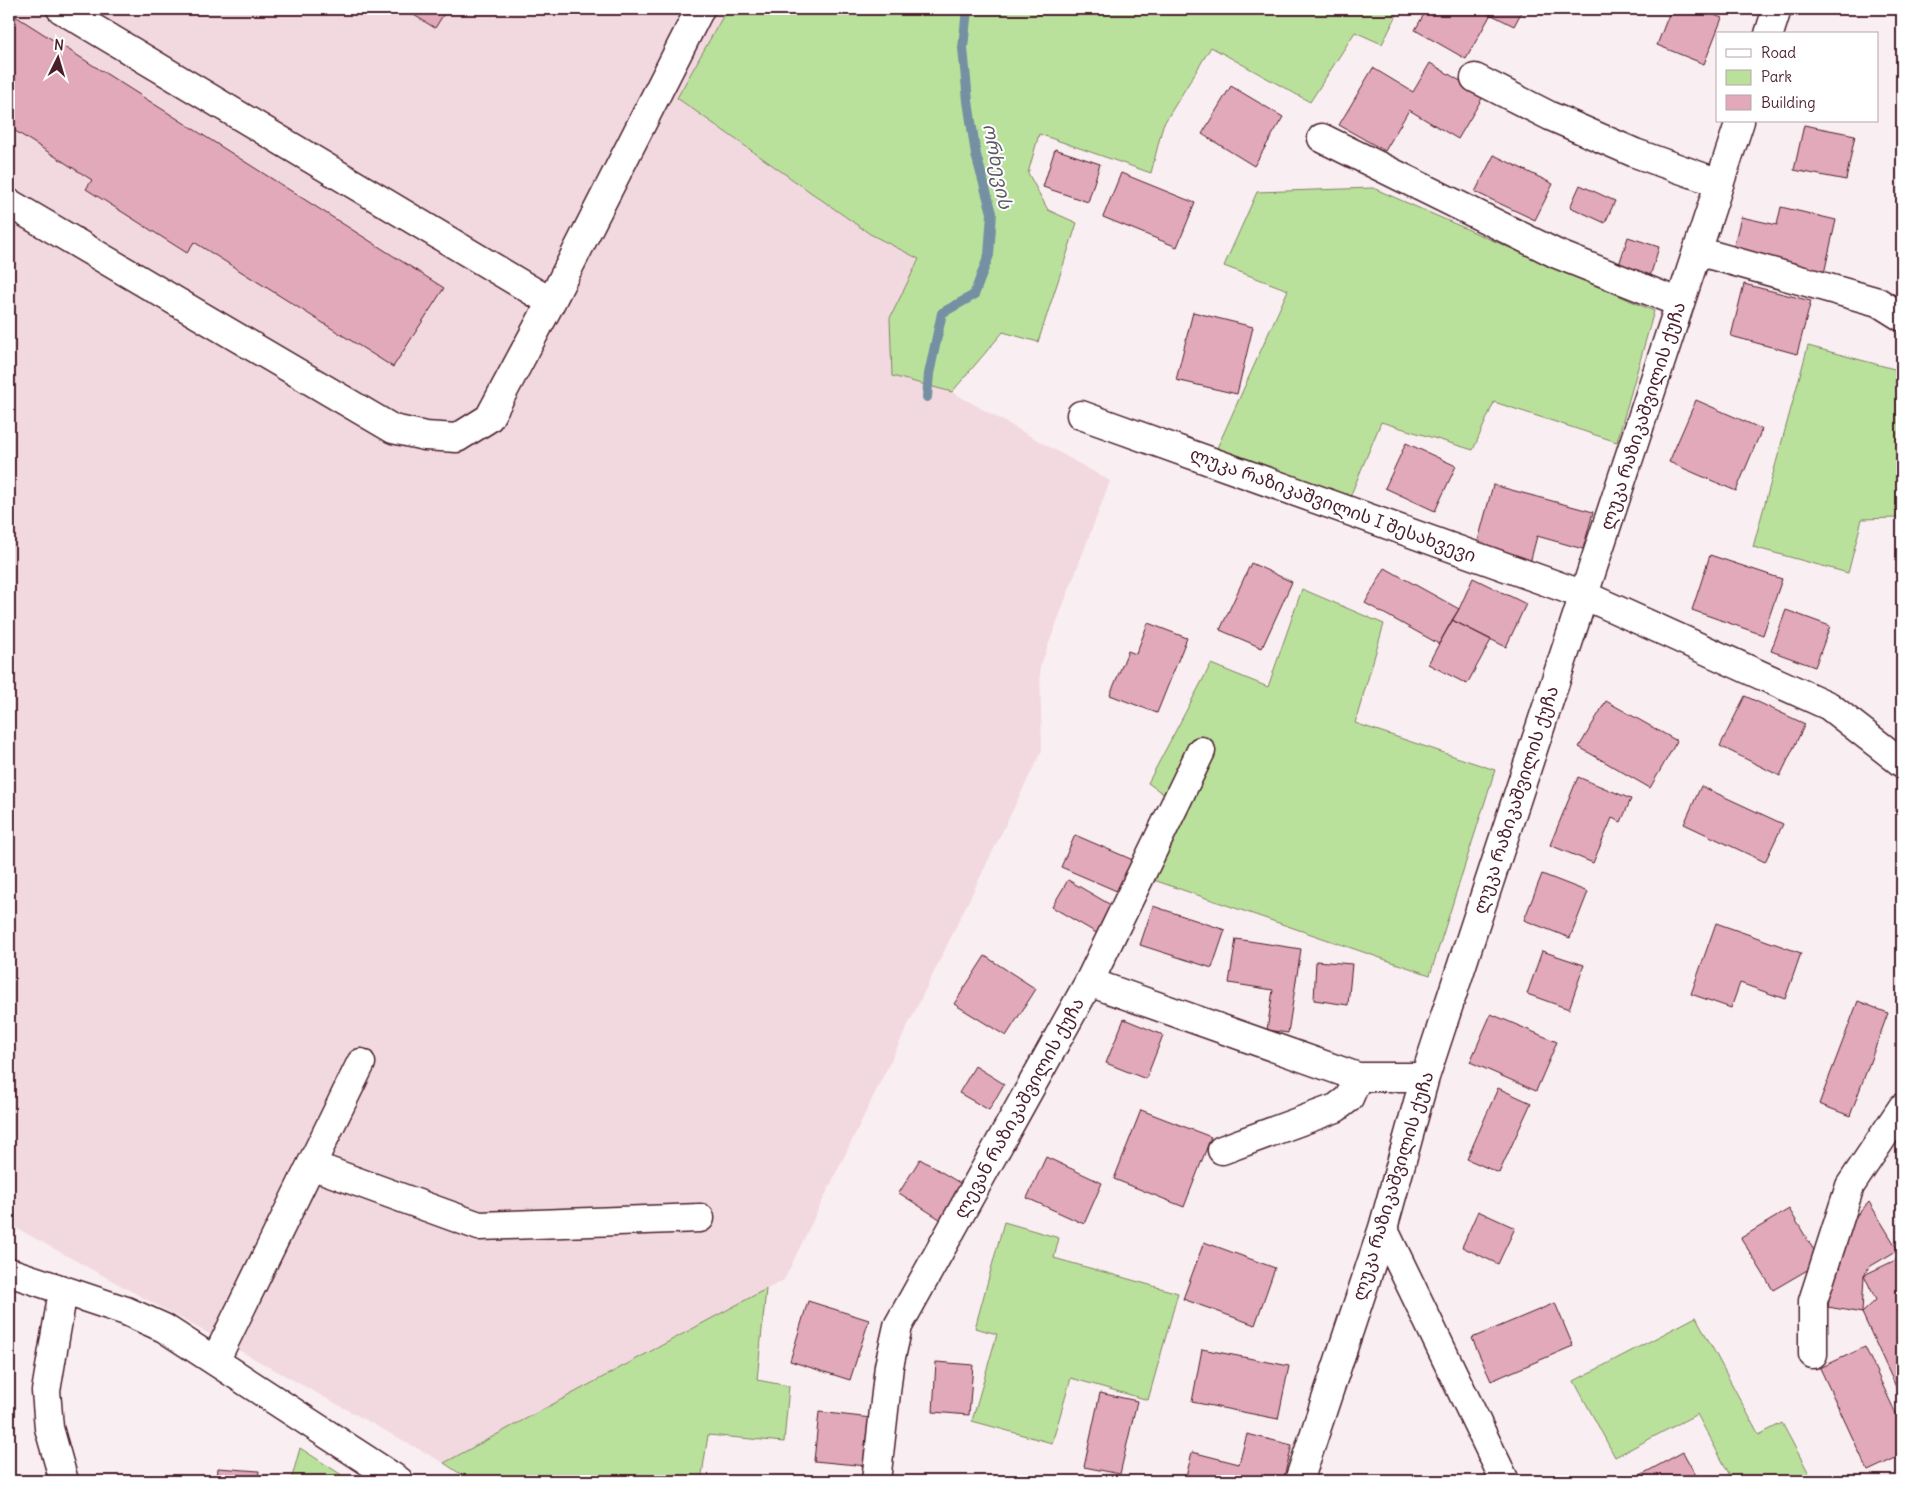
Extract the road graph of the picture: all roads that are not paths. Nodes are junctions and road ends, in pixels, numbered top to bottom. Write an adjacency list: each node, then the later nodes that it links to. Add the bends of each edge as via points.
1 (61, 9): 11 (street)
2 (700, 9): 11 (street)
3 (1777, 9): 4 (street)
4 (1769, 32)
5 (1475, 78): 8 (street, via 1550,116 1636,153)
6 (1740, 122): 8 (street, ლუკა რაზიკაშვილის ქუჩა)
7 (1322, 138): 12 (street, via 1557,254)
8 (1719, 183): 10 (street, ლუკა რაზიკაშვილის ქუჩა)
9 (9, 203): 11 (street, via 393,429 424,436 457,438 489,418)
10 (1697, 251): 12 (street, ლუკა რაზიკაშვილის ქუჩა); 13 (street, via 1878,302)
11 (551, 302)
12 (1680, 303): 15 (street, ლუკა რაზიკაშვილის ქუჩა)
13 (1902, 317)
14 (1081, 415): 15 (street, ლუკა რაზიკაშვილის I შესახვევი)
15 (1584, 595): 17 (street, ლუკა რაზიკაშვილის I შესახვევი, via 1829,706); 20 (street, ლუკა რაზიკაშვილის ქუჩა)
16 (1201, 751): 18 (street)
17 (1902, 763)
18 (1089, 982): 21 (street, ლევან რაზიკაშვილის ქუჩა); 33 (street, ლევან რაზიკაშვილის ქუჩა, via 898,1326 889,1366)
19 (361, 1063): 24 (street)
20 (1425, 1076): 21 (street, ლევან რაზიკაშვილის ქუჩა); 26 (street, ლუკა რაზიკაშვილის ქუჩა)
21 (1358, 1077): 23 (street, via 1349,1098 1336,1108)
22 (1902, 1108): 29 (street, via 1850,1186 1813,1301)
23 (1222, 1150)
24 (311, 1165): 25 (street, via 479,1226); 30 (street)
25 (700, 1218)
26 (1382, 1228): 34 (street, ლუკა რაზიკაშვილის ქუჩა); 35 (street)
27 (9, 1272): 28 (street)
28 (63, 1291): 30 (street, via 126,1311 164,1328); 31 (street, via 46,1391 49,1428)
29 (1813, 1354)
30 (215, 1361): 32 (street)
31 (64, 1481)
32 (400, 1481)
33 (876, 1481)
34 (1299, 1481)
35 (1505, 1481)

